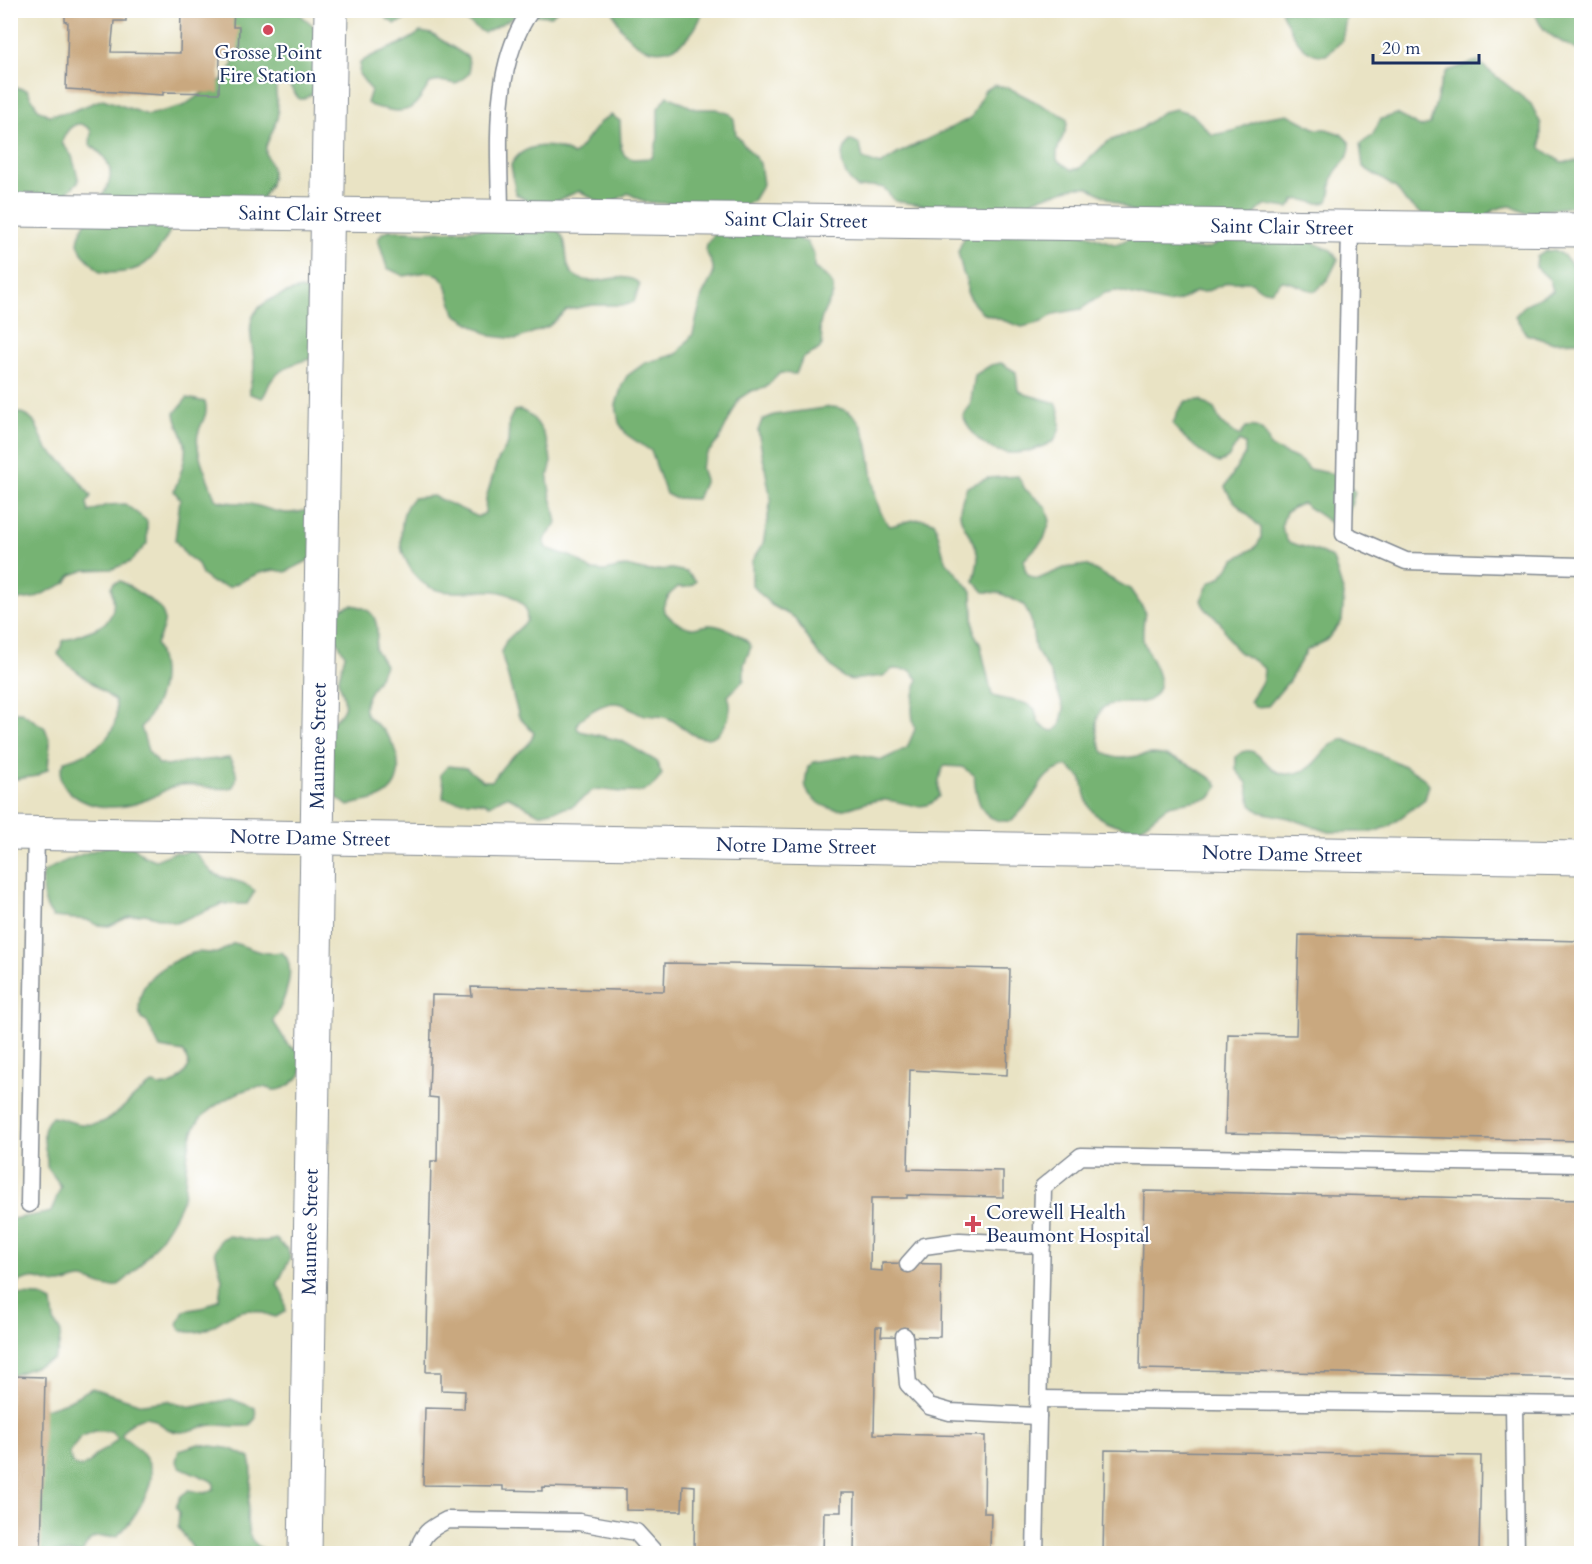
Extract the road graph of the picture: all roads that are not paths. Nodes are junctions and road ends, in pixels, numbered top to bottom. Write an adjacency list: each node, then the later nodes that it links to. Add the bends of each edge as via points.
1 (331, 10): 4 (street, Maumee Street)
2 (531, 10): 5 (lane, via 505,71 500,126)
3 (10, 210): 4 (street, Saint Clair Street)
4 (327, 215): 5 (street, Saint Clair Street); 10 (street, Maumee Street)
5 (500, 217): 6 (street, Saint Clair Street)
6 (1350, 228): 7 (street, Saint Clair Street); 8 (lane, via 1344,534 1406,561)
7 (1581, 230)
8 (1581, 566)
9 (23, 833): 10 (street, Notre Dame Street); 13 (lane)
10 (316, 838): 11 (street, Notre Dame Street); 20 (street, Maumee Street)
11 (1581, 858)
12 (1581, 1164): 14 (lane, via 1081,1156 1043,1187)
13 (29, 1204)
14 (1042, 1245): 15 (lane, via 960,1241 924,1246); 19 (lane)
15 (908, 1264)
16 (904, 1336): 19 (lane, via 908,1384 929,1406 950,1412)
17 (1514, 1405): 18 (lane); 19 (lane); 24 (lane)
18 (1581, 1405)
19 (1038, 1407): 23 (lane)
20 (305, 1554)
21 (417, 1554): 22 (lane, via 428,1529 447,1520 579,1522 636,1532)
22 (656, 1554)
23 (1035, 1554)
24 (1516, 1554)

